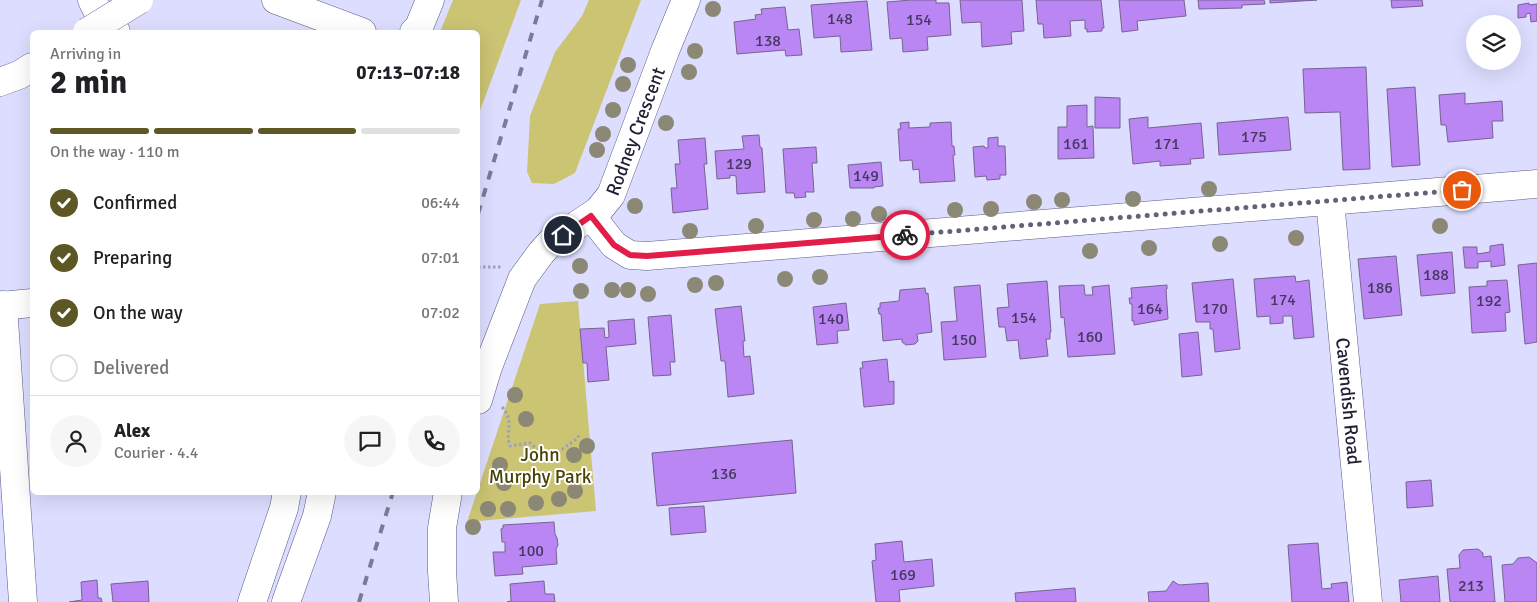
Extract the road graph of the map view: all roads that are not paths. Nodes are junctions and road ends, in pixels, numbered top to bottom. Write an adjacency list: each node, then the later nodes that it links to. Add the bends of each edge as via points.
1 (92, 0): 7 (street)
2 (140, 0): 6 (street, bridge)
3 (276, 0): 8 (street)
4 (430, 0): 9 (street)
5 (686, 0): 14 (street, Rodney Crescent, via 611,195)
6 (90, 30)
7 (114, 30)
8 (353, 30)
9 (416, 30)
10 (30, 68): 11 (street)
11 (0, 82)
12 (1537, 184): 13 (street)
13 (1330, 200): 14 (street, via 647,256 630,255 614,245); 25 (street, Cavendish Road)
14 (591, 216): 17 (street, Rodney Crescent, via 550,243 522,279)
15 (30, 303): 16 (street)
16 (1, 305): 21 (street)
17 (480, 394)
18 (286, 495): 22 (street)
19 (321, 495): 23 (street)
20 (448, 495): 24 (street, via 442,528)
21 (23, 602)
22 (252, 602)
23 (286, 602)
24 (444, 602)
25 (1368, 602)

